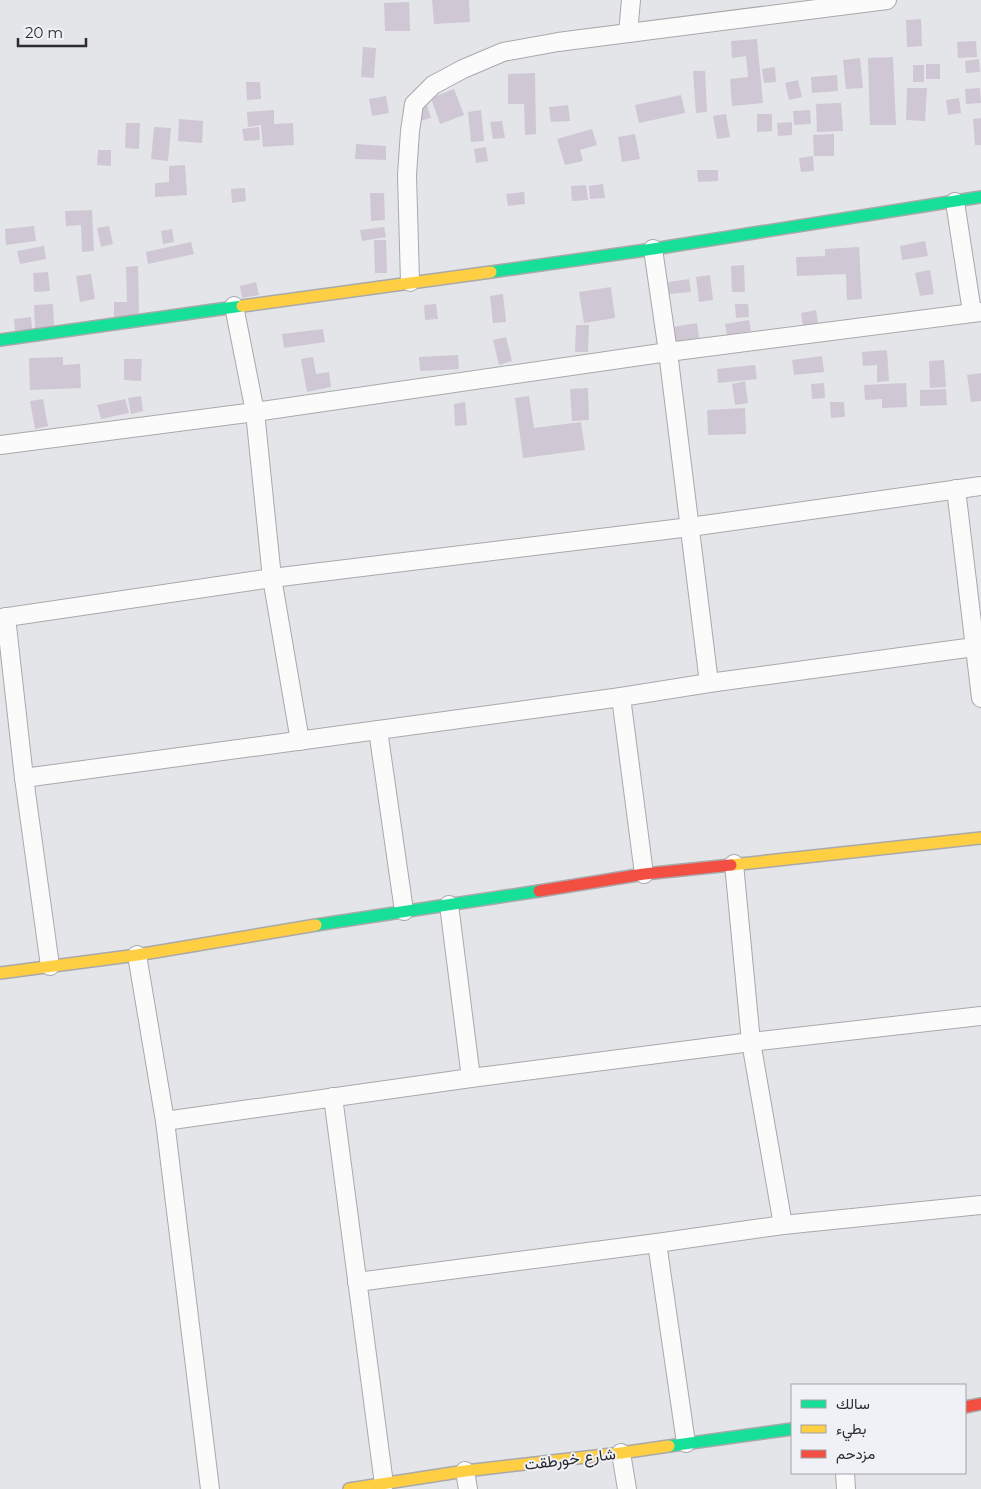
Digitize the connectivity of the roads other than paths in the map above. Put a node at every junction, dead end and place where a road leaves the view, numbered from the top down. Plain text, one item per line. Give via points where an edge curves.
1 (630, 0) edge
2 (887, 0) edge
3 (628, 32) junction
4 (981, 197) edge
5 (956, 202) junction
6 (653, 248) junction
7 (410, 282) junction
8 (234, 306) junction
9 (977, 312) edge
10 (0, 340) edge
11 (668, 352) junction
12 (255, 412) junction
13 (0, 445) edge
14 (981, 486) edge
15 (956, 489) junction
16 (690, 527) junction
17 (272, 578) junction
18 (3, 618) edge
19 (974, 647) junction
20 (709, 683) junction
21 (620, 697) junction
22 (981, 698) edge
23 (378, 730) junction
24 (300, 740) junction
25 (24, 778) junction
26 (981, 838) edge
27 (734, 864) junction
28 (644, 874) junction
29 (449, 905) junction
30 (404, 910) junction
31 (137, 956) junction
32 (50, 966) junction
33 (0, 973) edge
34 (981, 1016) edge
35 (751, 1042) junction
36 (470, 1078) junction
37 (333, 1097) junction
38 (165, 1121) junction
39 (981, 1204) edge
40 (783, 1225) junction
41 (657, 1243) junction
42 (357, 1282) junction
43 (981, 1404) edge
44 (966, 1407) edge
45 (791, 1429) edge
46 (686, 1443) junction
47 (621, 1453) junction
48 (465, 1471) junction
49 (845, 1474) edge
50 (384, 1484) junction
51 (210, 1489) edge
52 (348, 1489) edge
53 (468, 1489) edge
54 (626, 1489) edge
55 (846, 1489) edge

1 - 3 street
2 - 3 street
3 - 7 street via 503,52 433,85 414,104 407,175
4 - 5 street
5 - 6 street
5 - 9 street
6 - 7 street
6 - 11 street
7 - 8 street
8 - 10 street
8 - 12 street
9 - 11 street
11 - 12 street
11 - 16 street
12 - 13 street
12 - 17 street
14 - 15 street
15 - 16 street
15 - 19 street
16 - 17 street
16 - 20 street
17 - 18 street
17 - 24 street
18 - 25 street
19 - 20 street
19 - 22 street
20 - 21 street
21 - 23 street
21 - 28 street
23 - 24 street
23 - 30 street
24 - 25 street
25 - 32 street
26 - 27 street
27 - 28 street
27 - 35 street
28 - 29 street
29 - 30 street
29 - 36 street
30 - 31 street
31 - 32 street
31 - 38 street
32 - 33 street
34 - 35 street
35 - 36 street
35 - 40 street
36 - 37 street
37 - 38 street
37 - 42 street
38 - 51 street
39 - 40 street
40 - 41 street
41 - 42 street
41 - 46 street
42 - 50 street
43 - 44 street
45 - 46 street, شارع خورطقت
46 - 47 street, شارع خورطقت
47 - 48 street, شارع خورطقت
47 - 54 street
48 - 50 street, شارع خورطقت
48 - 53 street
49 - 55 street
50 - 52 street, شارع خورطقت

